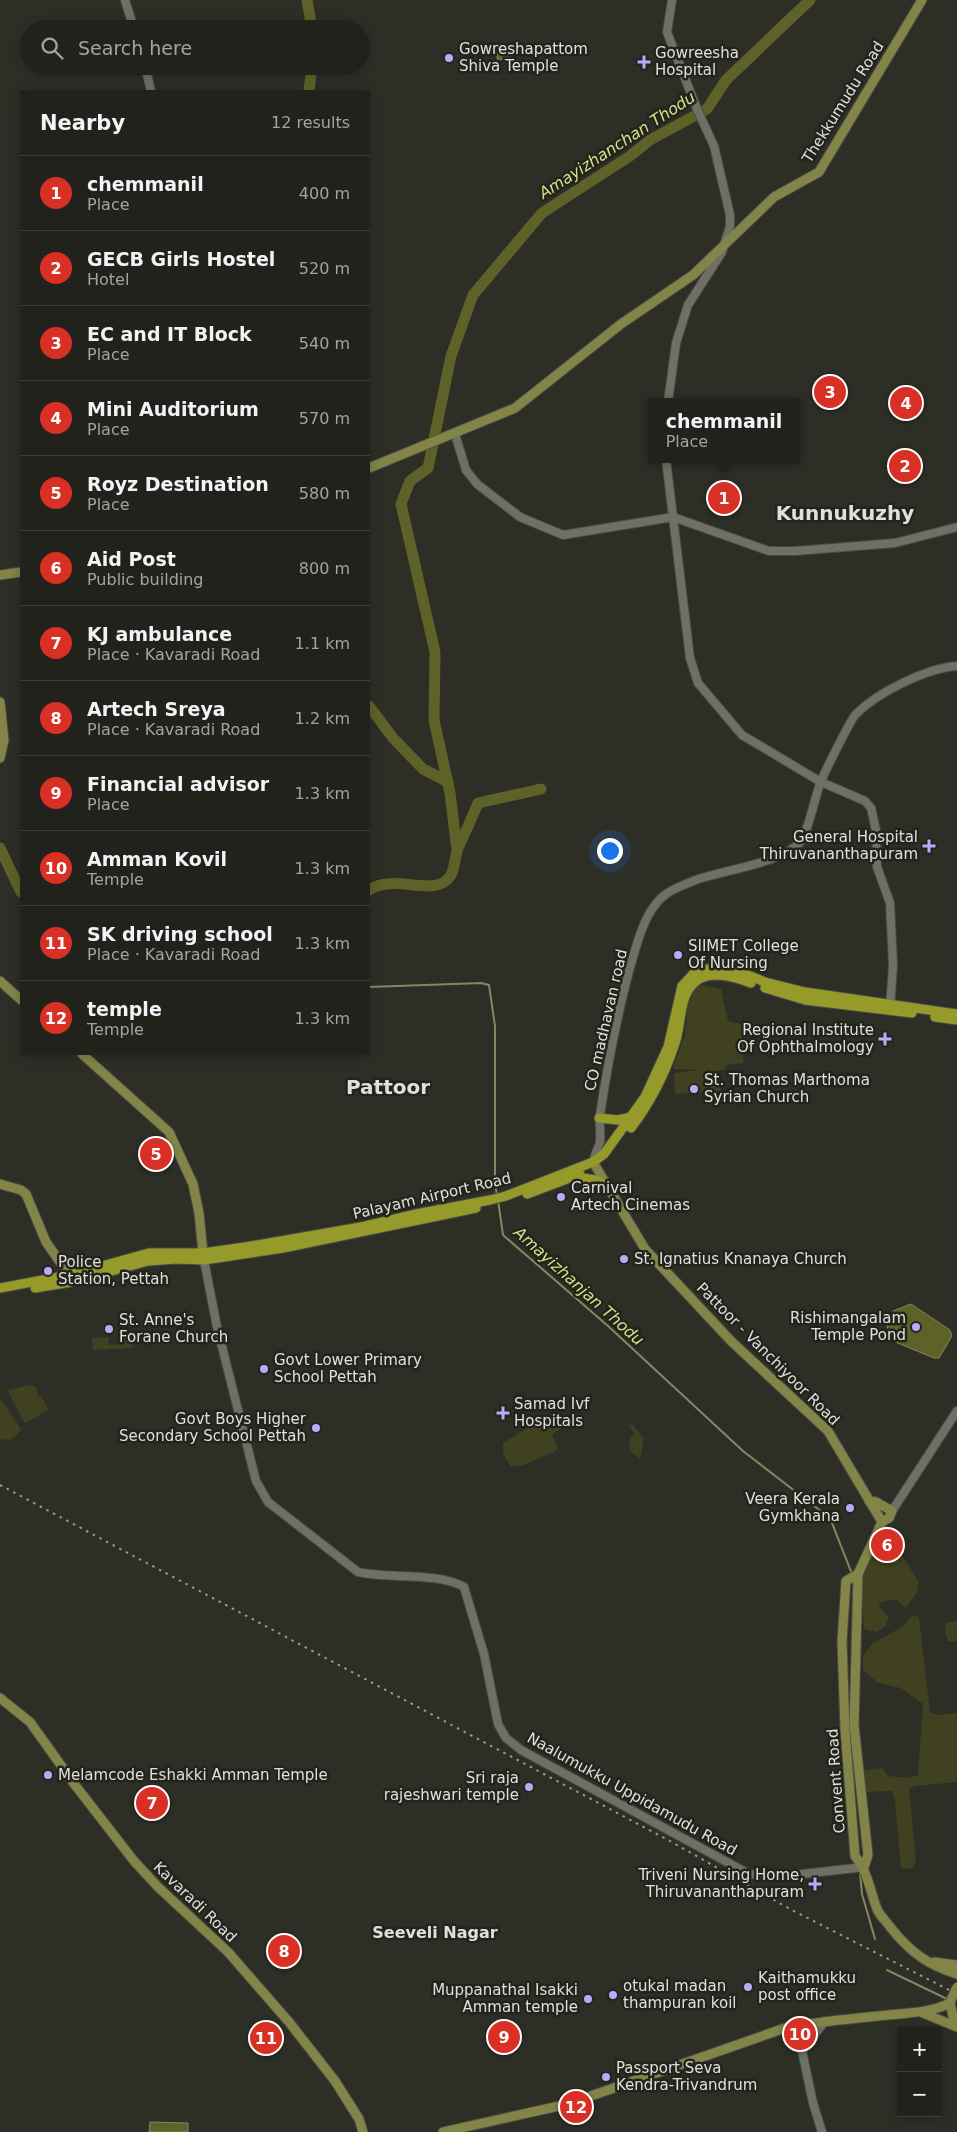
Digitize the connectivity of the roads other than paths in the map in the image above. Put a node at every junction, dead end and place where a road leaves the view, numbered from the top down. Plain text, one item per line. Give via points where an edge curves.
1 (125, 0) edge
2 (672, 0) edge
3 (922, 0) edge
4 (131, 20) edge
5 (147, 75) edge
6 (151, 90) edge
7 (726, 243) junction
8 (669, 398) edge
9 (455, 434) junction
10 (666, 463) edge
11 (370, 468) edge
12 (673, 517) junction
13 (957, 527) edge
14 (20, 572) edge
15 (0, 575) edge
16 (957, 666) edge
17 (0, 702) edge
18 (0, 758) edge
19 (821, 782) junction
20 (0, 981) edge
21 (20, 999) edge
22 (891, 1007) junction
23 (957, 1014) edge
24 (957, 1020) edge
25 (83, 1055) edge
26 (632, 1117) junction
27 (599, 1118) junction
28 (594, 1165) junction
29 (574, 1177) junction
30 (0, 1184) edge
31 (607, 1186) junction
32 (508, 1198) junction
33 (203, 1257) junction
34 (70, 1278) junction
35 (0, 1288) edge
36 (0, 1295) edge
37 (957, 1411) edge
38 (869, 1501) junction
39 (892, 1512) junction
40 (882, 1522) junction
41 (858, 1574) junction
42 (0, 1698) edge
43 (861, 1867) junction
44 (919, 1958) junction
45 (957, 1965) edge
46 (957, 1974) edge
47 (957, 1987) edge
48 (954, 2006) edge
49 (920, 2012) junction
50 (936, 2017) junction
51 (825, 2021) junction
52 (956, 2025) edge
53 (788, 2027) junction
54 (802, 2051) junction
55 (363, 2132) edge
56 (443, 2132) edge
57 (822, 2132) edge

1 - 4 street
2 - 7 street via 666,32 714,146 730,215
3 - 7 main road, Thekkumudu Road via 819,172 774,197
5 - 6 street
7 - 8 street via 688,305 676,343
7 - 9 main road, Thekkumudu Road via 693,275 621,324 515,408
9 - 11 main road, Thekkumudu Road
9 - 12 street via 466,470 477,484 520,517 546,529 563,535
10 - 12 street
12 - 13 street via 769,551 895,544
12 - 19 street via 690,658 698,682 742,735
14 - 15 main road
16 - 19 street, CO madhavan road via 911,679 855,715
17 - 18 main road via 4,740
19 - 22 street via 865,801 870,808 876,830 877,868 890,903
19 - 27 street, CO madhavan road via 802,840 790,852 688,883 664,894 655,905 648,916 628,974
20 - 21 main road
22 - 23 main road, Palayam Airport Road
22 - 24 main road, Palayam Airport Road
22 - 26 main road, Palayam Airport Road via 805,992 722,967 694,974 682,986 668,1047
22 - 28 main road, Palayam Airport Road via 805,1000 728,976 711,976 696,981 687,991 679,1034 651,1100 607,1159
25 - 33 main road via 169,1132 193,1184
26 - 27 main road via 618,1120
26 - 28 main road, Palayam Airport Road
27 - 28 street, CO madhavan road via 600,1142
28 - 29 main road, Palayam Airport Road
28 - 31 main road, Pattoor - Vanchiyoor Road
28 - 32 main road, Palayam Airport Road
29 - 31 main road via 596,1180
29 - 32 main road, Palayam Airport Road
30 - 34 main road via 26,1194 46,1242
31 - 38 main road, Pattoor - Vanchiyoor Road via 645,1249 732,1342 828,1431
32 - 33 main road, Palayam Airport Road via 322,1242
33 - 34 main road, Palayam Airport Road via 148,1261
33 - 43 street, Naalumukku Uppidamudu Road via 217,1328 260,1490 275,1507 358,1572 448,1581 464,1587 484,1654 498,1724 506,1738 521,1750 749,1874 785,1876
34 - 35 main road, Palayam Airport Road
34 - 36 main road, Palayam Airport Road
37 - 39 street
38 - 39 main road
38 - 40 main road, Pattoor - Vanchiyoor Road
39 - 40 main road
40 - 41 main road
41 - 43 main road via 854,1725 868,1856
41 - 43 main road, Convent Road via 846,1581 842,1641 855,1856
42 - 55 main road, Kavaradi Road via 30,1722 134,1861 228,1952 289,2022 335,2081 359,2119
43 - 44 main road, Convent Road via 878,1911 902,1943
44 - 45 main road
44 - 46 main road, Convent Road
47 - 48 main road, bridge
48 - 49 main road
48 - 50 main road
48 - 52 main road
49 - 50 main road
49 - 51 main road
50 - 52 main road
51 - 53 main road
51 - 54 street
53 - 54 street
53 - 56 main road via 568,2104
54 - 57 street

